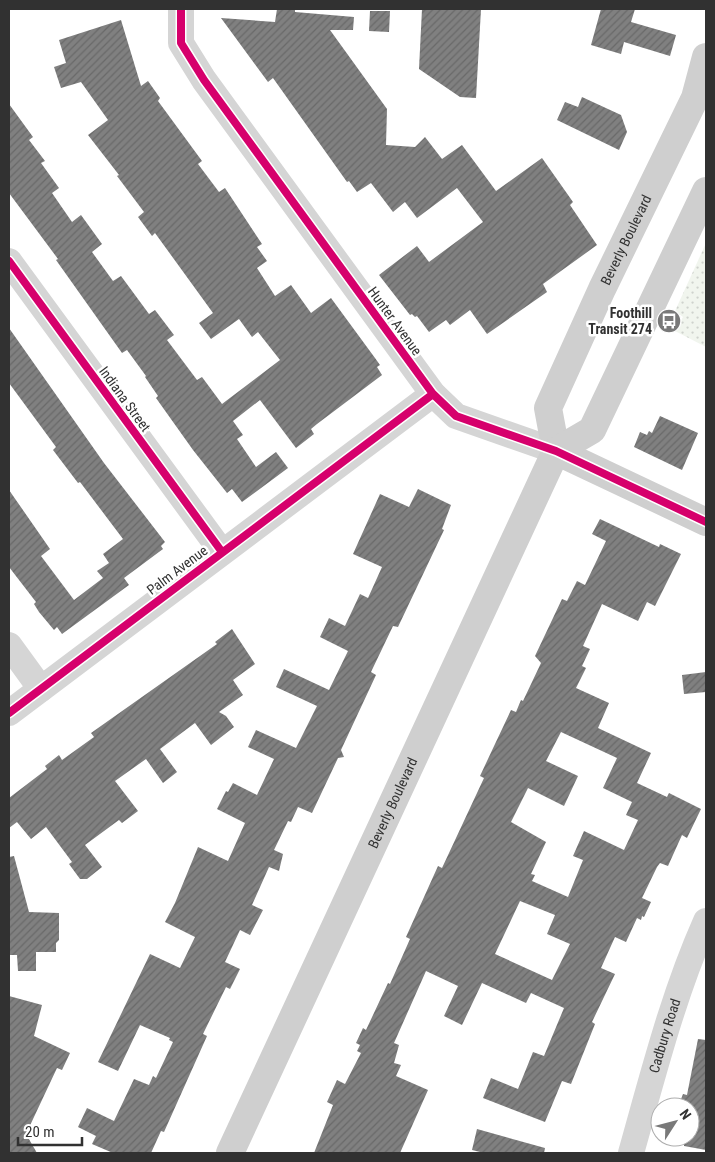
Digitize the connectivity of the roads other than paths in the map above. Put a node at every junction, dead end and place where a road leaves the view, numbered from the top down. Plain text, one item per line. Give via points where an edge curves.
1 (181, 9) edge
2 (706, 57) edge
3 (706, 191) edge
4 (9, 262) edge
5 (433, 394) junction
6 (556, 452) junction
7 (706, 522) edge
8 (222, 552) junction
9 (9, 645) edge
10 (41, 689) junction
11 (9, 713) edge
12 (706, 921) edge
13 (230, 1153) edge
14 (631, 1153) edge

1 - 5 street, Hunter Avenue via 181,43 204,80
2 - 6 main road, Beverly Boulevard via 695,98 548,408
3 - 6 main road via 592,430
4 - 8 street, Indiana Street
5 - 6 street, Hunter Avenue via 456,416
5 - 8 street, Palm Avenue
6 - 7 main road, Hunter Avenue
6 - 13 main road, Beverly Boulevard
8 - 10 street, Palm Avenue
9 - 10 street
10 - 11 street, Palm Avenue
12 - 14 street, Cadbury Road via 669,1020

